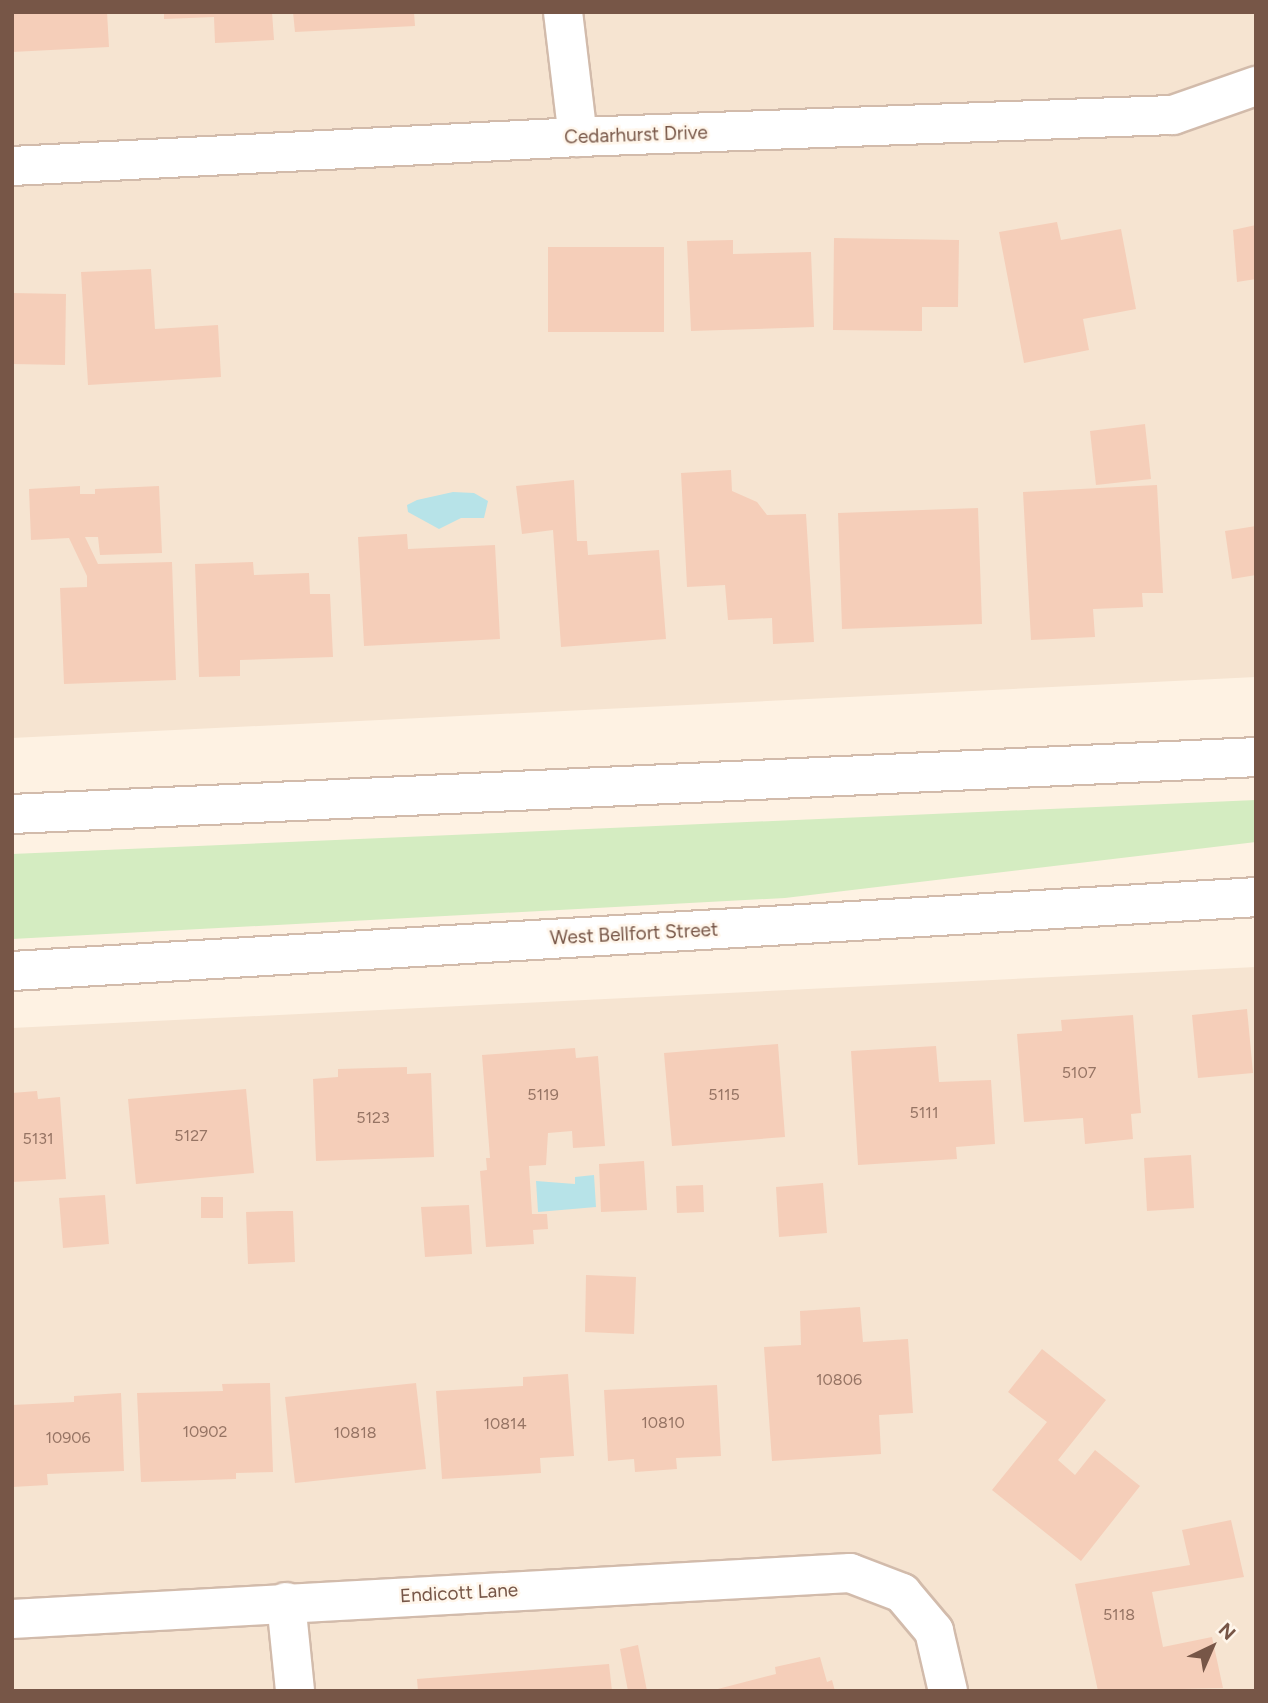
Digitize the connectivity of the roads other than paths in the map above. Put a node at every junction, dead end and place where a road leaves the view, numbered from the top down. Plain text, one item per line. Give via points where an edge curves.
1 (563, 12) edge
2 (1256, 86) edge
3 (578, 137) junction
4 (12, 166) edge
5 (1256, 757) edge
6 (12, 814) edge
7 (1256, 897) edge
8 (12, 971) edge
9 (286, 1602) junction
10 (12, 1619) edge
11 (295, 1691) edge
12 (948, 1691) edge

1 - 3 street
2 - 3 street, Cedarhurst Drive via 1173,115
3 - 4 street, Cedarhurst Drive
5 - 6 street
7 - 8 street, West Bellfort Street
9 - 10 street, Endicott Lane
9 - 11 street
9 - 12 street, Endicott Lane via 850,1573 902,1593 934,1631

